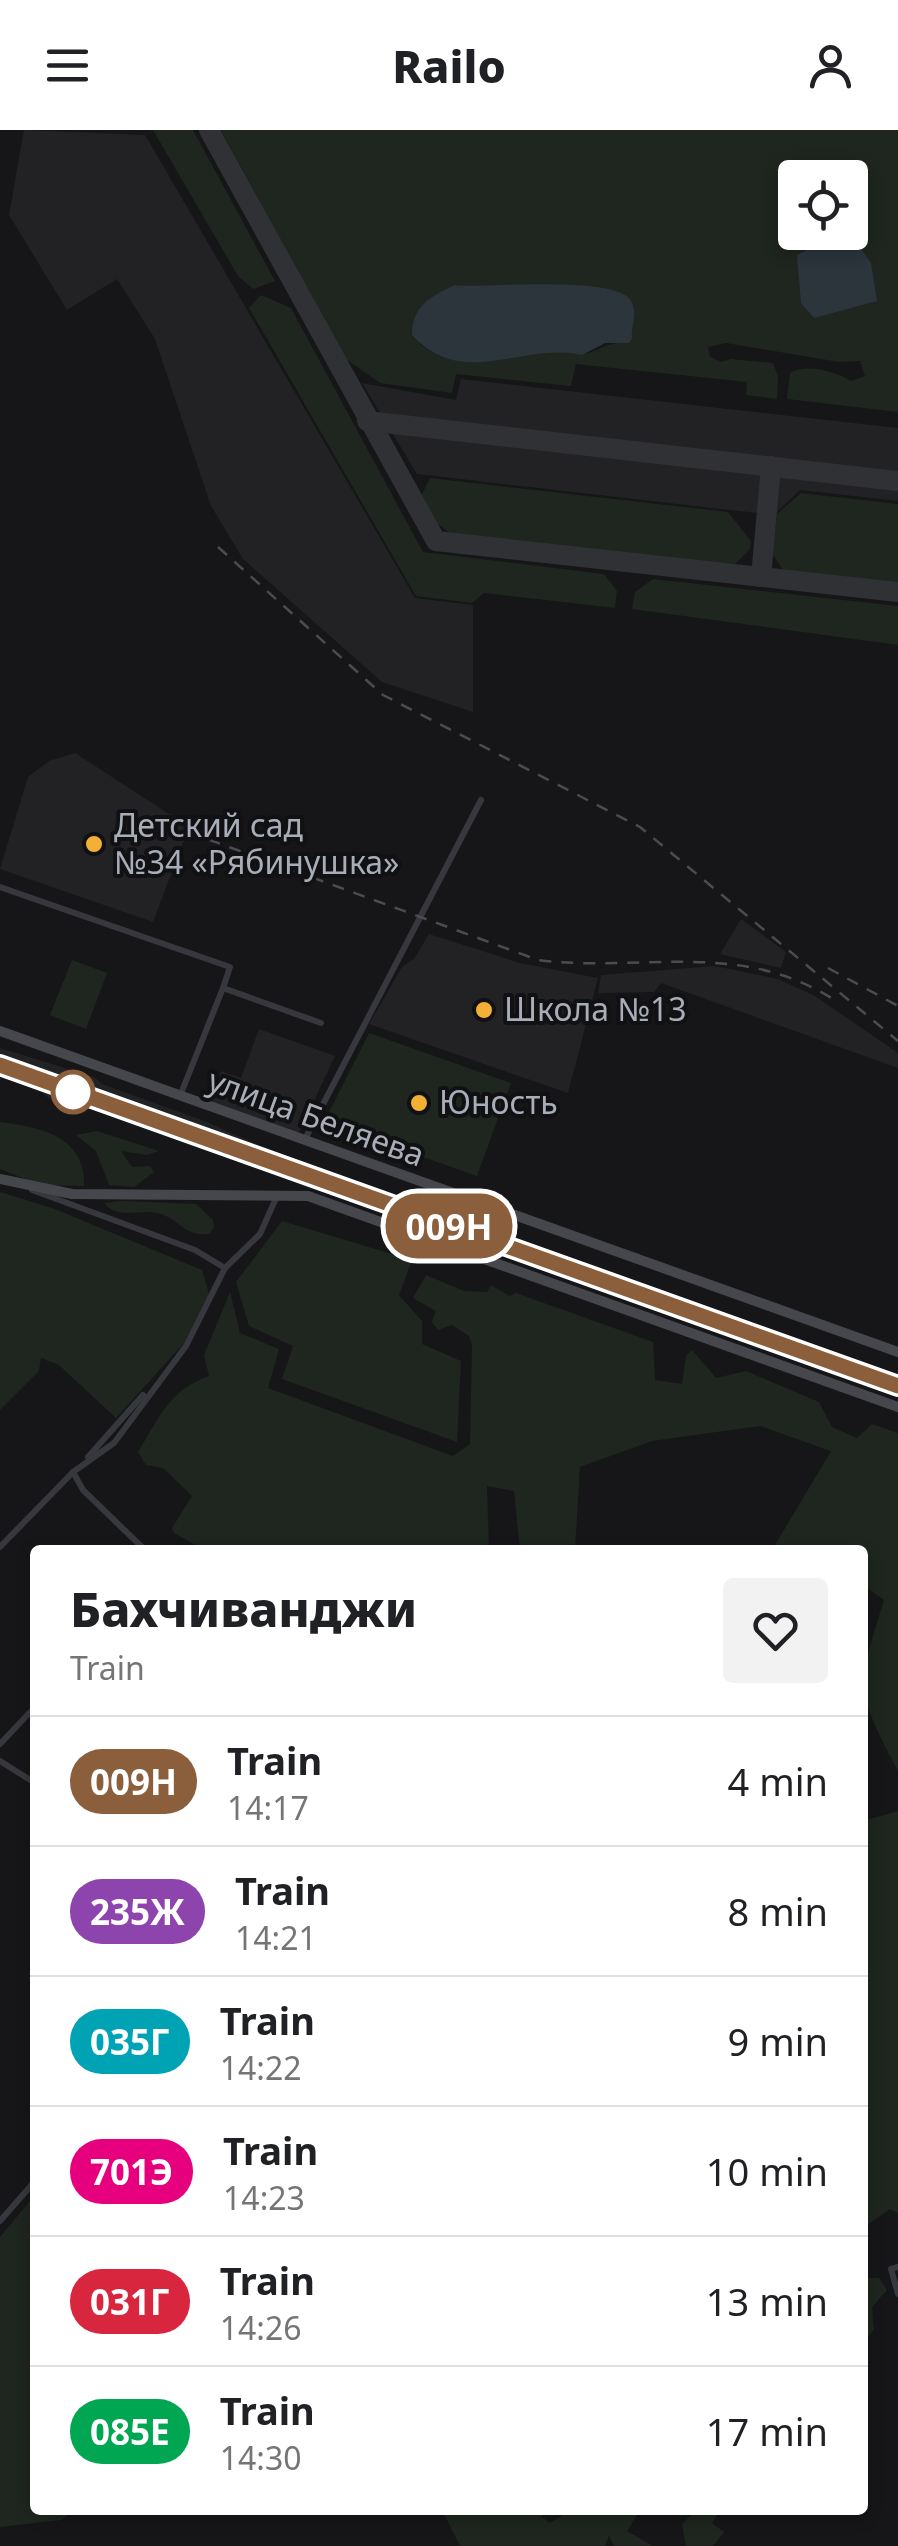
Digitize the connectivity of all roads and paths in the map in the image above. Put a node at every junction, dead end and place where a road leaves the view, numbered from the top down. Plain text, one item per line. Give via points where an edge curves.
1 (481, 800) dead end
2 (0, 887) edge
3 (223, 988) junction
4 (321, 1023) dead end
5 (0, 1031) edge
6 (180, 1096) junction
7 (304, 1140) junction
8 (0, 1180) edge
9 (27, 1188) junction
10 (278, 1193) junction
11 (95, 1195) junction
12 (92, 1213) junction
13 (225, 1268) junction
14 (898, 1352) edge
15 (898, 1407) edge
16 (73, 1472) junction
17 (140, 1545) edge
18 (0, 1547) edge
19 (30, 1712) edge
20 (0, 1744) edge
21 (0, 1761) edge
22 (30, 1780) edge
23 (30, 2187) edge
24 (0, 2220) edge
25 (898, 2267) edge
26 (898, 2294) edge

1 - 7 street
2 - 3 street via 230,967
3 - 4 street
3 - 6 street
5 - 6 street, улица Беляева
6 - 7 street, улица Беляева
7 - 14 street, улица Беляева
8 - 9 street
9 - 11 street
9 - 12 street
10 - 11 street
10 - 13 street via 251,1246
10 - 15 street via 308,1196
11 - 12 street
12 - 13 street via 195,1250
13 - 16 street via 186,1346 114,1443
16 - 17 street
16 - 18 street
19 - 20 street
21 - 22 street
23 - 24 street
25 - 26 street via 891,2270

